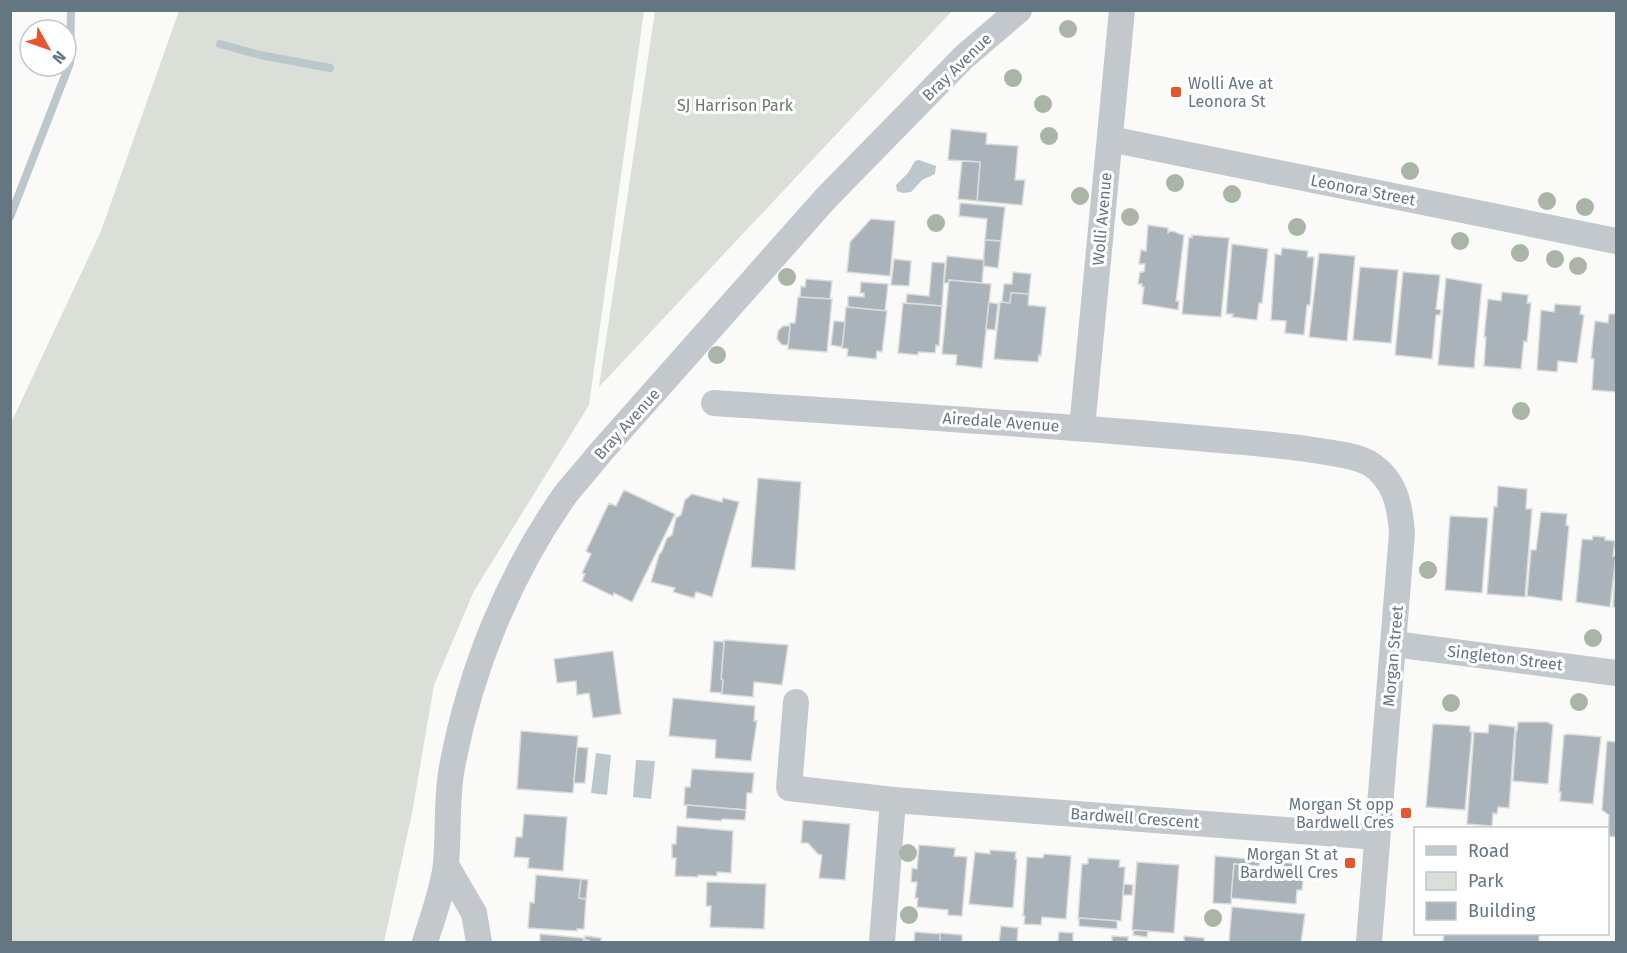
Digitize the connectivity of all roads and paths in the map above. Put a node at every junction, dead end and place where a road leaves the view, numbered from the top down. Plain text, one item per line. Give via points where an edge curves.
1 (1019, 10) edge
2 (1122, 10) edge
3 (1110, 139) junction
4 (1617, 241) edge
5 (714, 403) dead end
6 (1082, 428) junction
7 (1288, 446) joint
8 (1394, 644) junction
9 (1617, 673) edge
10 (796, 702) dead end
11 (893, 800) junction
12 (1377, 837) junction
13 (446, 865) junction
14 (426, 942) edge
15 (479, 942) edge
16 (882, 942) edge
17 (1369, 942) edge

1 - 13 street, Bray Avenue via 964,57 826,198 566,494 537,538 481,657 452,768
2 - 3 street, Wolli Avenue
3 - 4 street, Leonora Street
3 - 6 street, Wolli Avenue
5 - 6 street, Airedale Avenue
6 - 7 street, Airedale Avenue
7 - 8 street, Morgan Street via 1349,455 1368,463 1395,491 1401,508 1402,533
8 - 9 street, Singleton Street
8 - 12 street, Morgan Street
10 - 11 street, Bardwell Crescent via 789,788
11 - 12 street, Bardwell Crescent
11 - 16 street
12 - 17 street, Morgan Street
13 - 14 street, Bray Avenue
13 - 15 street via 474,913

